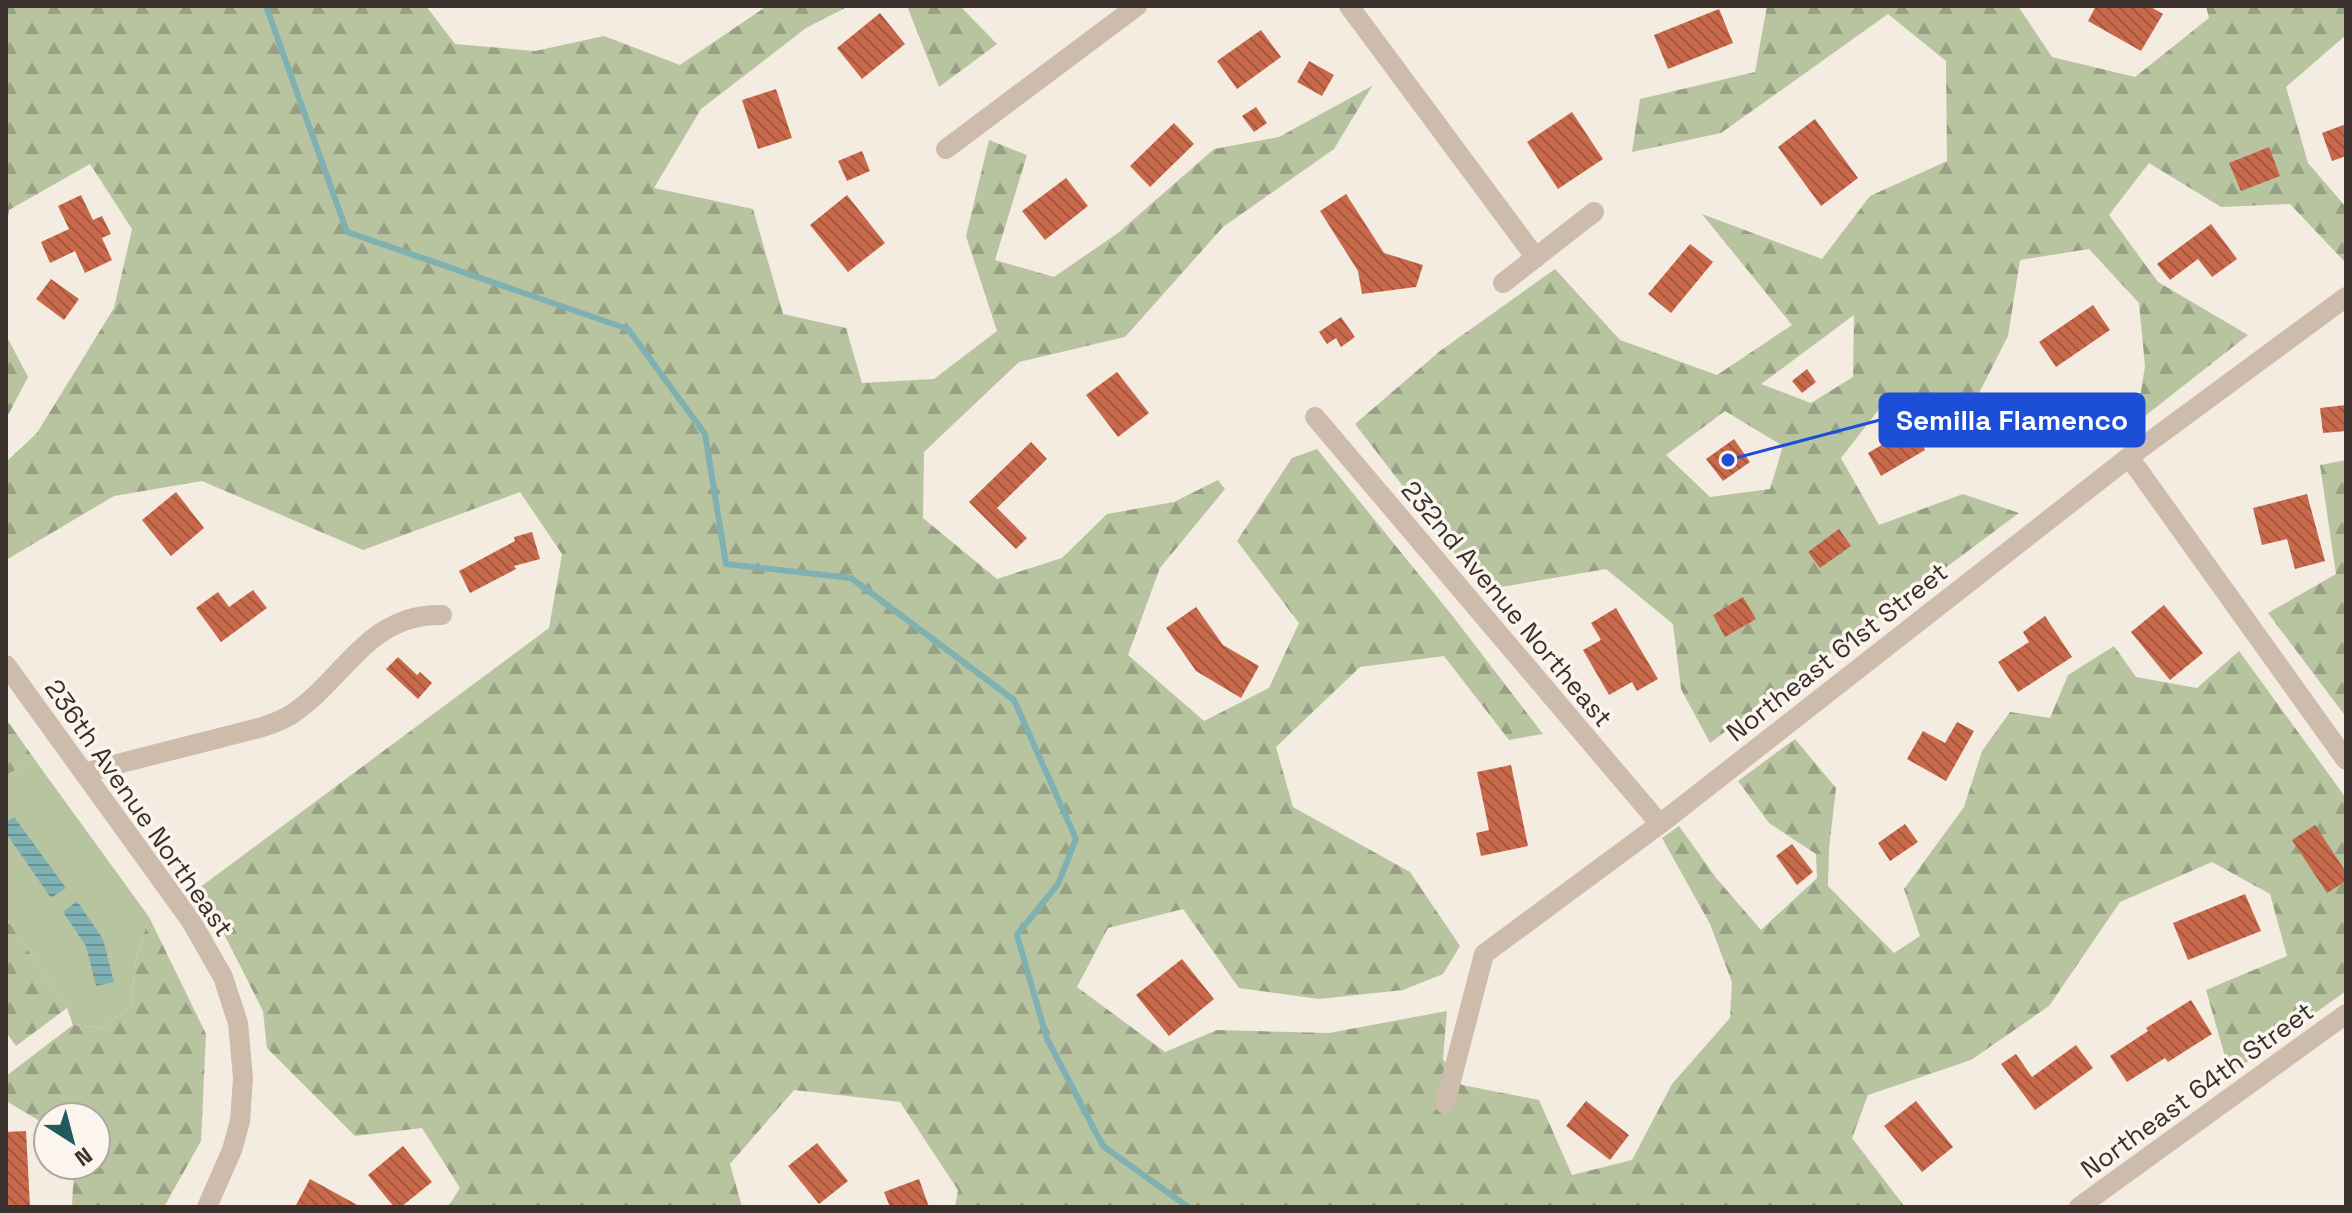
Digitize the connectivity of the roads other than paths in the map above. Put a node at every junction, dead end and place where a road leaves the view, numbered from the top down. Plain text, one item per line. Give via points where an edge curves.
1 (1137, 6) edge
2 (1349, 6) edge
3 (946, 149) dead end
4 (1594, 212) dead end
5 (1536, 258) junction
6 (1503, 283) dead end
7 (2346, 297) edge
8 (1315, 417) dead end
9 (2129, 457) junction
10 (442, 615) dead end
11 (6, 665) edge
12 (2346, 760) edge
13 (84, 773) junction
14 (1660, 824) junction
15 (2346, 1014) edge
16 (1445, 1104) dead end
17 (207, 1207) edge
18 (2079, 1207) edge

1 - 3 street
2 - 5 street
4 - 5 street
5 - 6 street
7 - 9 street, Northeast 61st Street
8 - 14 street, 232nd Avenue Northeast
9 - 12 street
9 - 14 street, Northeast 61st Street
10 - 13 street via 420,615 395,624 352,655 292,714 262,727
11 - 13 street, 236th Avenue Northeast
13 - 17 street, 236th Avenue Northeast via 210,951 238,1023 240,1121
14 - 16 street, Northeast 61st Street via 1484,954
15 - 18 street, Northeast 64th Street

